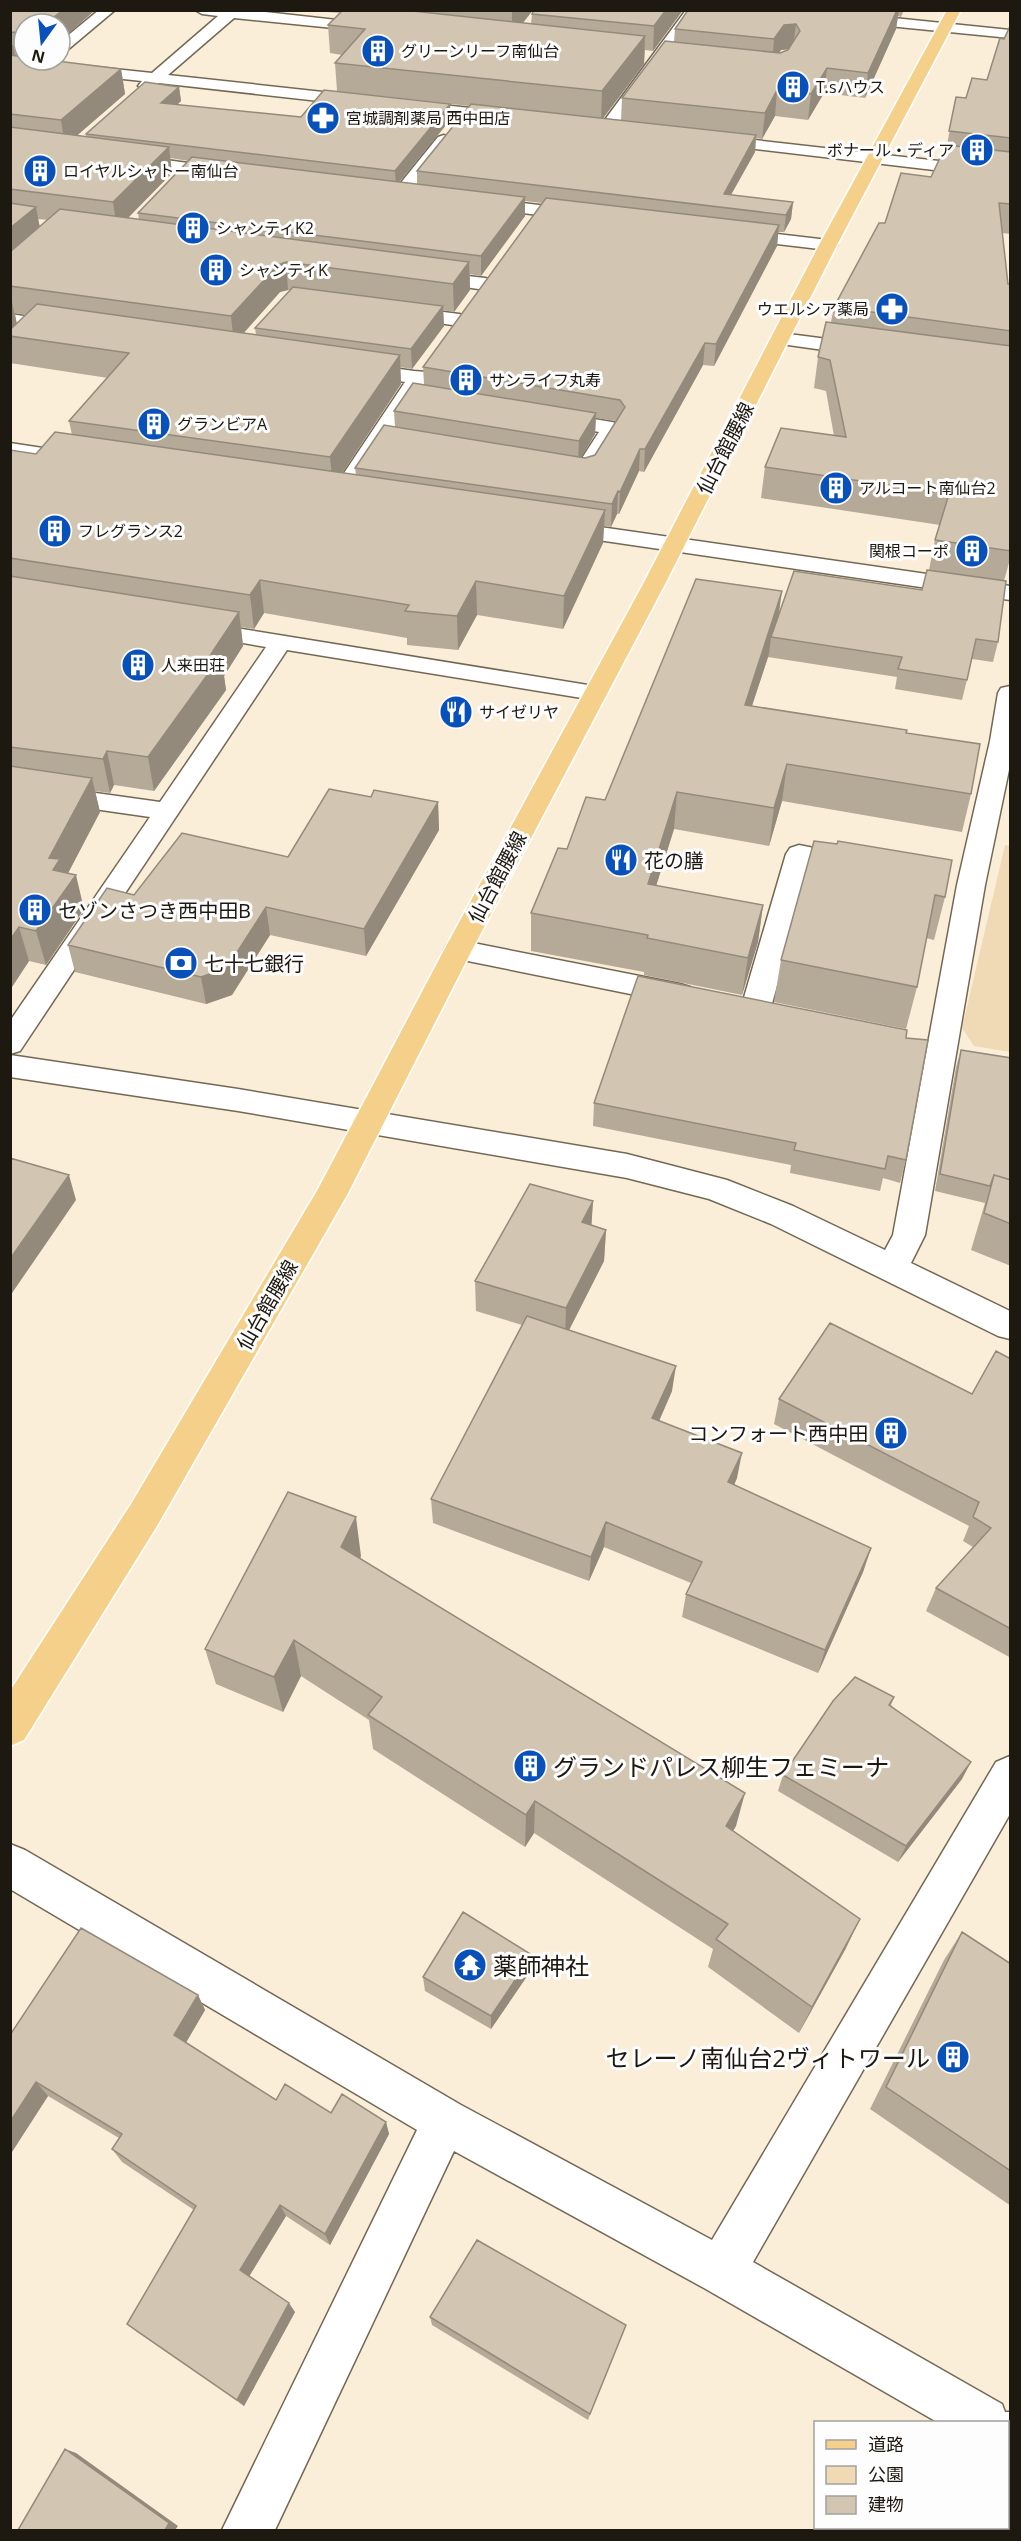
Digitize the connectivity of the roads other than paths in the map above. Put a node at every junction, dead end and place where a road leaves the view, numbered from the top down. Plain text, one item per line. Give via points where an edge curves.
1 (108, 10) edge
2 (202, 10) edge
3 (694, 10) edge
4 (767, 10) edge
5 (232, 12) edge
6 (949, 19) edge
7 (391, 30) edge
8 (1011, 34) edge
9 (72, 39) edge
10 (652, 58) junction
11 (680, 61) edge
12 (72, 66) edge
13 (155, 78) junction
14 (138, 93) edge
15 (466, 113) junction
16 (525, 119) edge
17 (631, 131) edge
18 (689, 138) edge
19 (113, 158) edge
20 (875, 158) junction
21 (190, 168) junction
22 (1011, 174) edge
23 (249, 175) edge
24 (173, 185) edge
25 (424, 196) edge
26 (459, 201) edge
27 (540, 211) junction
28 (598, 218) edge
29 (526, 229) edge
30 (714, 231) edge
31 (828, 245) junction
32 (499, 266) edge
33 (403, 273) edge
34 (485, 284) junction
35 (380, 310) edge
36 (10, 320) edge
37 (459, 320) junction
38 (85, 331) edge
39 (781, 339) junction
40 (445, 340) edge
41 (887, 353) edge
42 (432, 359) edge
43 (340, 367) edge
44 (412, 386) junction
45 (430, 398) edge
46 (532, 415) edge
47 (378, 438) junction
48 (401, 442) edge
49 (10, 449) edge
50 (104, 463) edge
51 (561, 468) edge
52 (316, 494) edge
53 (339, 497) junction
54 (362, 500) edge
55 (533, 525) edge
56 (673, 546) junction
57 (1011, 593) edge
58 (175, 625) edge
59 (281, 642) junction
60 (594, 693) junction
61 (1011, 693) edge
62 (1007, 741) edge
63 (10, 789) edge
64 (167, 811) junction
65 (879, 868) edge
66 (458, 950) junction
67 (10, 1044) edge
68 (10, 1066) edge
69 (369, 1122) junction
70 (892, 1267) junction
71 (1011, 1326) edge
72 (10, 1727) edge
73 (1011, 1776) edge
74 (10, 1864) edge
75 (445, 2121) junction
76 (721, 2271) junction
77 (982, 2421) edge
78 (248, 2530) edge

1 - 9 street
2 - 5 street
3 - 10 street
4 - 6 street
5 - 7 street
5 - 13 street
6 - 8 street
6 - 20 main road, 仙台館腰線
10 - 11 street
10 - 17 street via 602,128
12 - 13 street
13 - 14 street
13 - 15 street
15 - 16 street
15 - 25 street via 395,193
18 - 20 street
19 - 21 street
20 - 22 street
20 - 31 main road, 仙台館腰線
21 - 23 street
21 - 24 street
26 - 27 street
27 - 28 street
27 - 29 street
30 - 31 street
31 - 39 main road, 仙台館腰線
32 - 34 street
33 - 34 street
34 - 37 street
35 - 37 street
36 - 38 street via 31,331
37 - 40 street
39 - 41 street
39 - 56 main road, 仙台館腰線
42 - 44 street
43 - 44 street
44 - 45 street
44 - 47 street
46 - 51 street via 612,428 585,472
47 - 48 street
47 - 53 street
49 - 50 street
52 - 53 street
53 - 54 street
55 - 56 street
56 - 57 street
56 - 60 main road, 仙台館腰線
58 - 59 street
59 - 60 street
59 - 64 street
60 - 66 main road, 仙台館腰線
61 - 62 street
62 - 70 street via 959,883 943,1049 909,1235
63 - 64 street
64 - 67 street
65 - 66 street via 799,854 745,1009
66 - 69 main road, 仙台館腰線
68 - 69 street
69 - 70 street via 627,1166 716,1189
69 - 72 main road, 仙台館腰線 via 331,1195 144,1515
70 - 71 street
73 - 76 street
74 - 75 street
75 - 76 street
75 - 78 street
76 - 77 street

